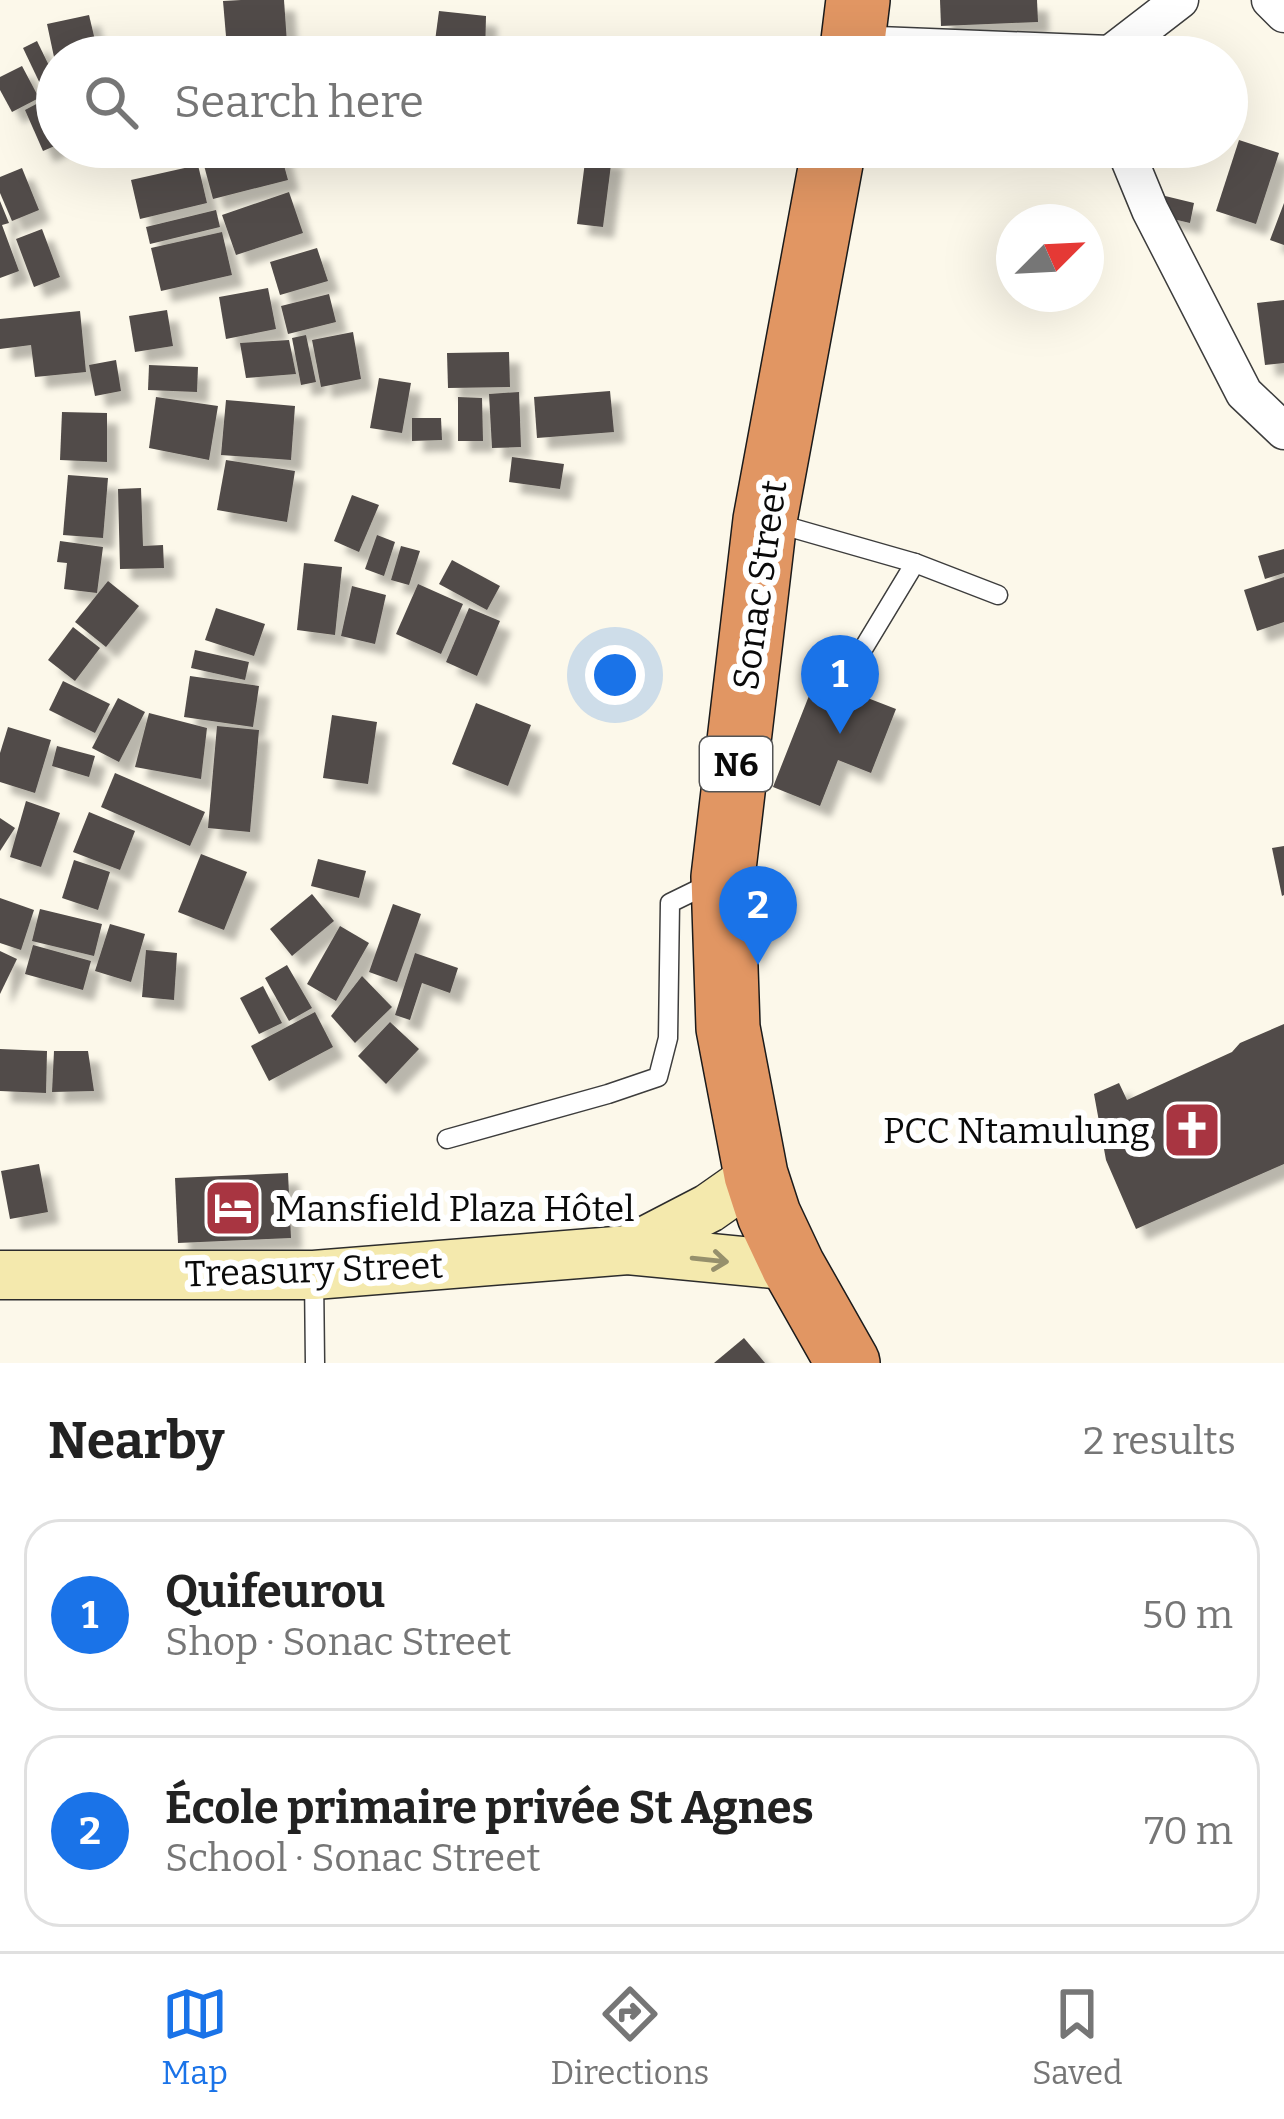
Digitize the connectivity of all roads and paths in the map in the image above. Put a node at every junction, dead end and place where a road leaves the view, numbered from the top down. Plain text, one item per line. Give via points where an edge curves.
1 (1180, 0) edge
2 (1270, 0) edge
3 (1284, 14) edge
4 (1135, 36) edge
5 (830, 168) edge
6 (1133, 168) edge
7 (1284, 430) edge
8 (765, 520) junction
9 (915, 562) junction
10 (998, 595) dead end
11 (860, 654) dead end
12 (723, 877) junction
13 (447, 1139) dead end
14 (756, 1175) junction
15 (628, 1250) junction
16 (793, 1266) junction
17 (0, 1275) edge
18 (314, 1276) junction
19 (315, 1363) edge
20 (848, 1363) edge

1 - 4 street
2 - 3 street
5 - 8 highway, Sonac Street / N6
6 - 7 street via 1244,393
8 - 9 lane
8 - 12 highway, Sonac Street / N6
9 - 10 lane
9 - 11 lane
12 - 13 lane via 670,903 668,1038 658,1076
12 - 14 highway, Sonac Street / N6 via 728,1028
14 - 15 main road, Treasury Street
14 - 16 highway, Sonac Street / N6
15 -> 16 main road, Treasury Street
15 - 18 main road, Treasury Street
16 - 20 highway, Sonac Street / N6
17 - 18 main road, Treasury Street
18 - 19 lane

